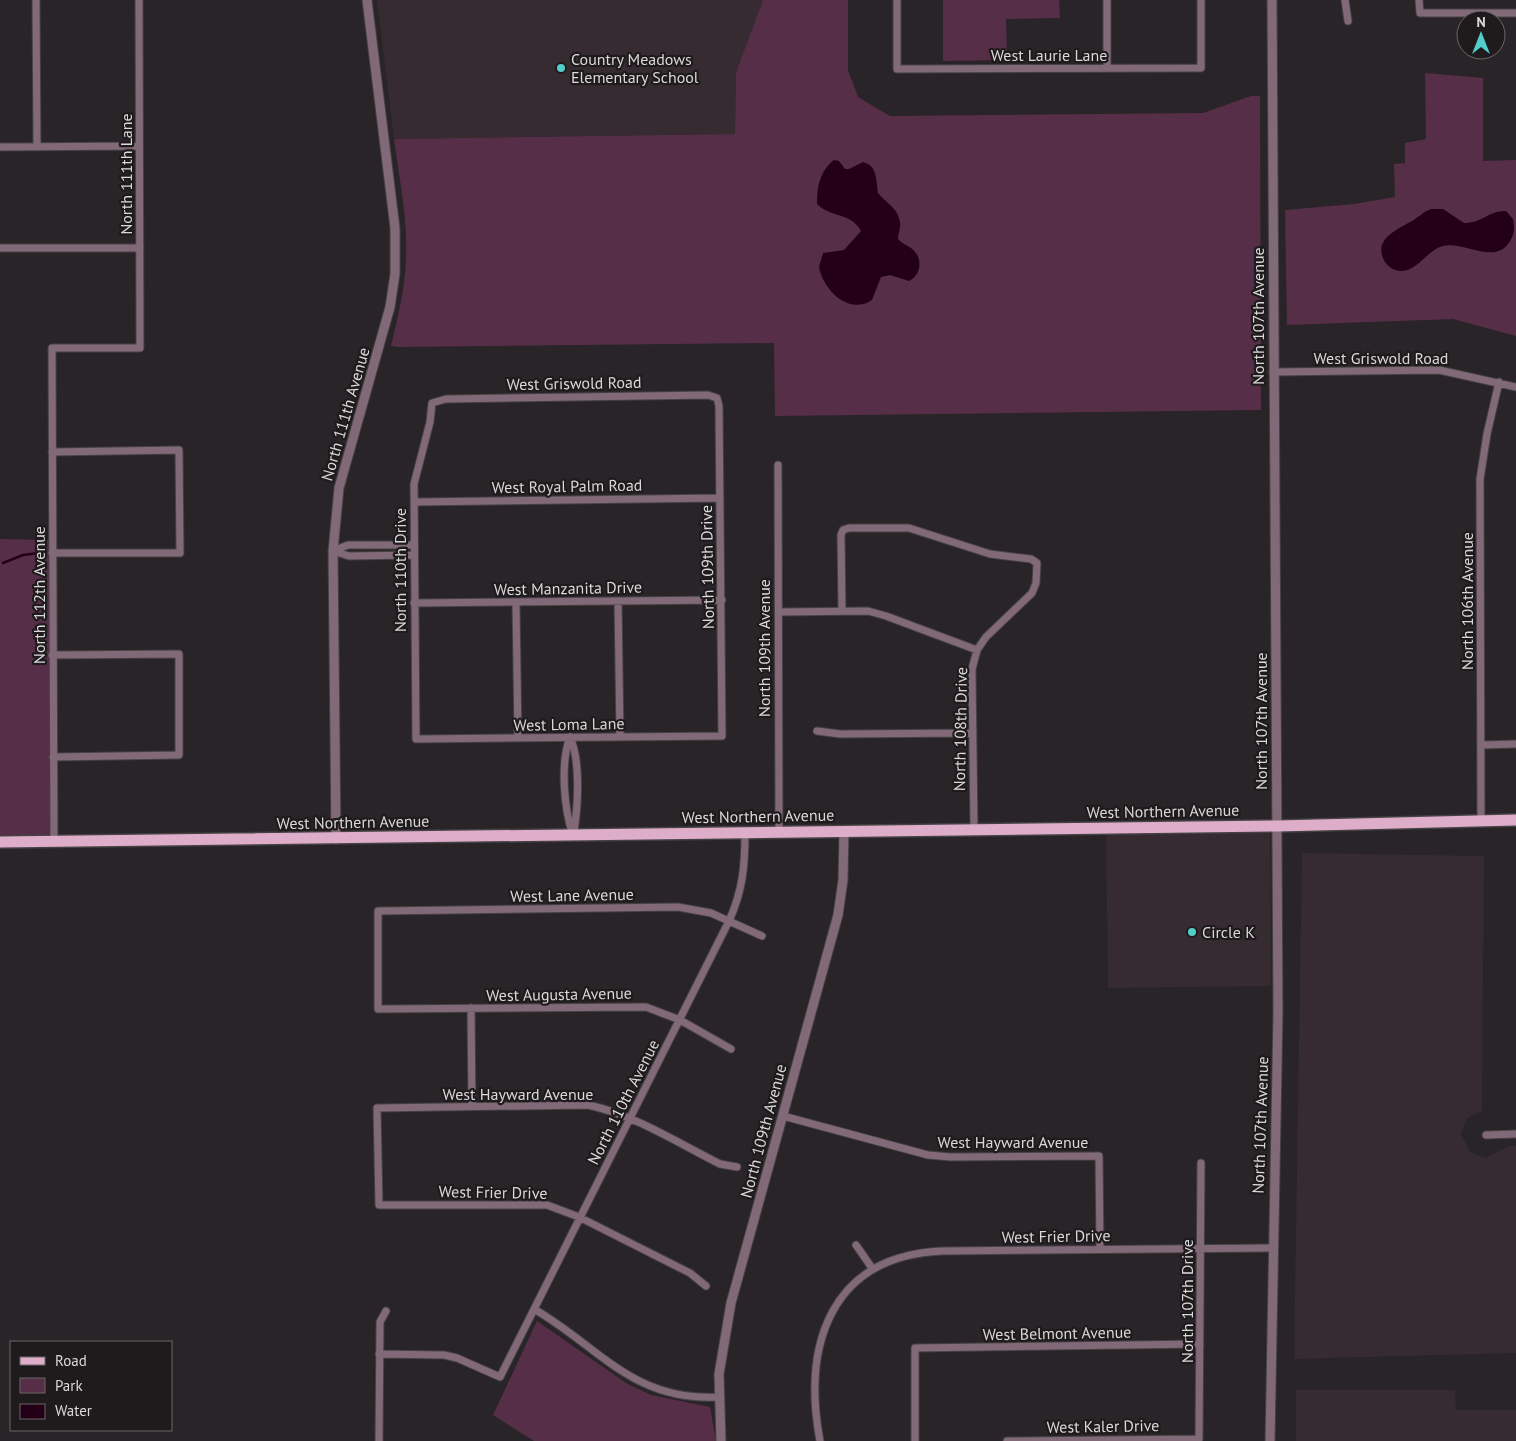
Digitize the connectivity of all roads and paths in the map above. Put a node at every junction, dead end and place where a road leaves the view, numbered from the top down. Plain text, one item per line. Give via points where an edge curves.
1 (36, 0) edge
2 (139, 0) edge
3 (367, 0) edge
4 (897, 0) edge
5 (1107, 0) edge
6 (1200, 0) edge
7 (1272, 0) edge
8 (1345, 0) edge
9 (1419, 0) edge
10 (1516, 13) edge
11 (1348, 21) dead end
12 (1107, 68) junction
13 (139, 146) junction
14 (0, 147) edge
15 (37, 147) junction
16 (0, 248) edge
17 (140, 248) junction
18 (52, 348) joint
19 (1273, 372) junction
20 (1499, 382) junction
21 (1516, 387) edge
22 (717, 398) joint
23 (432, 403) joint
24 (52, 452) junction
25 (778, 465) dead end
26 (720, 498) junction
27 (414, 502) junction
28 (414, 545) junction
29 (333, 551) junction
30 (52, 553) junction
31 (414, 555) junction
32 (722, 600) junction
33 (618, 601) junction
34 (516, 602) junction
35 (414, 603) junction
36 (842, 611) junction
37 (779, 612) junction
38 (977, 650) junction
39 (52, 655) junction
40 (817, 731) dead end
41 (973, 733) junction
42 (722, 736) joint
43 (570, 737) junction
44 (620, 737) junction
45 (518, 738) junction
46 (416, 739) joint
47 (1516, 744) edge
48 (1481, 745) junction
49 (53, 757) junction
50 (1516, 820) edge
51 (1481, 821) junction
52 (1277, 826) junction
53 (974, 829) junction
54 (844, 831) junction
55 (745, 832) junction
56 (779, 832) junction
57 (573, 835) junction
58 (336, 839) junction
59 (0, 842) edge
60 (54, 842) junction
61 (729, 921) junction
62 (762, 936) dead end
63 (471, 1008) junction
64 (378, 1009) joint
65 (680, 1020) junction
66 (730, 1049) dead end
67 (472, 1106) junction
68 (783, 1116) junction
69 (630, 1119) junction
70 (1516, 1134) edge
71 (1486, 1135) dead end
72 (1201, 1163) dead end
73 (737, 1167) dead end
74 (379, 1205) joint
75 (579, 1217) junction
76 (856, 1244) dead end
77 (1201, 1248) junction
78 (1272, 1248) junction
79 (1100, 1249) junction
80 (872, 1268) junction
81 (706, 1286) dead end
82 (534, 1309) junction
83 (386, 1311) dead end
84 (1200, 1344) junction
85 (379, 1354) junction
86 (720, 1397) junction
87 (1199, 1439) joint
88 (1104, 1440) edge
89 (380, 1441) edge
90 (721, 1441) edge
91 (820, 1441) edge
92 (915, 1441) edge
93 (1007, 1441) edge
94 (1270, 1441) edge

1 - 15 street
2 - 13 street, North 111th Lane
3 - 29 street, North 111th Avenue via 395,228 394,274 390,307 339,488
4 - 12 street, West Laurie Lane via 897,69
5 - 12 street
6 - 12 street, West Laurie Lane via 1201,68
7 - 19 street, North 107th Avenue
8 - 11 street
9 - 10 street via 1420,13
13 - 15 street
13 - 17 street, North 111th Lane
14 - 15 street
16 - 17 street
17 - 18 street, North 111th Lane via 140,348
18 - 24 street, North 112th Avenue
19 - 20 street, West Griswold Road via 1427,369
19 - 52 street, North 107th Avenue
20 - 21 street, West Griswold Road
20 - 48 street, North 106th Avenue via 1480,479
22 - 23 street, West Griswold Road via 708,395 446,399
22 - 26 street, North 109th Drive
23 - 27 street, North 110th Drive via 414,484
24 - 30 street, North 112th Avenue
24 - 30 street via 179,450 180,552
25 - 37 street, North 109th Avenue
26 - 27 street, West Royal Palm Road
26 - 32 street, North 109th Drive
27 - 28 street, North 110th Drive
28 - 29 street via 348,545
28 - 31 street, North 110th Drive
29 - 31 street via 349,556
29 - 58 street, North 111th Avenue
30 - 39 street, North 112th Avenue
31 - 35 street, North 110th Drive
32 - 33 street, West Manzanita Drive
32 - 42 street, North 109th Drive
33 - 34 street, West Manzanita Drive
33 - 44 street
34 - 35 street, West Manzanita Drive
34 - 45 street
35 - 46 street, North 110th Drive
36 - 37 street
36 - 38 street via 868,611 886,616
36 - 38 street, North 108th Drive via 841,535 849,528 909,528 990,554 1031,559 1037,563 1032,593 986,637
37 - 56 street, North 109th Avenue
38 - 41 street, North 108th Drive via 972,669
39 - 49 street, North 112th Avenue
39 - 49 street via 179,654 179,755
40 - 41 street via 840,734
41 - 53 street, North 108th Drive
42 - 44 street, West Loma Lane
43 - 44 street, West Loma Lane
43 - 45 street, West Loma Lane
43 - 57 street via 576,750
45 - 46 street, West Loma Lane
47 - 48 street
48 - 51 street, North 106th Avenue
49 - 60 street, North 112th Avenue
50 - 51 main road, West Northern Avenue
51 - 52 main road, West Northern Avenue
52 - 53 main road, West Northern Avenue
52 - 78 street, North 107th Avenue via 1278,1044
53 - 54 main road, West Northern Avenue
54 - 56 main road, West Northern Avenue
54 - 68 street, North 109th Avenue via 841,901
55 - 56 main road, West Northern Avenue
55 - 57 main road, West Northern Avenue
55 - 61 street, North 110th Avenue via 742,884
57 - 58 main road, West Northern Avenue
58 - 60 main road, West Northern Avenue
59 - 60 main road, West Northern Avenue
61 - 62 street, West Lane Avenue
61 - 64 street, West Lane Avenue via 711,912 678,907 378,912
61 - 65 street, North 110th Avenue
63 - 64 street, West Augusta Avenue
63 - 65 street, West Augusta Avenue via 634,1006 657,1010
63 - 67 street
65 - 66 street, West Augusta Avenue
65 - 69 street, North 110th Avenue
67 - 69 street, West Hayward Avenue via 588,1105
67 - 74 street, West Hayward Avenue via 377,1108
68 - 79 street, West Hayward Avenue via 928,1155 1099,1156
68 - 86 street, North 109th Avenue via 731,1303 719,1374
69 - 73 street, West Hayward Avenue via 720,1164
69 - 75 street, North 110th Avenue
70 - 71 street
72 - 77 street, North 107th Drive
74 - 75 street, West Frier Drive via 534,1204 559,1208
75 - 81 street, West Frier Drive via 690,1273
75 - 82 street, North 110th Avenue
76 - 80 street
77 - 78 street, West Frier Drive
77 - 79 street, West Frier Drive
77 - 84 street, North 107th Drive
78 - 94 street, North 107th Avenue
79 - 80 street, West Frier Drive via 923,1252
80 - 91 street via 836,1304 821,1336 816,1383
82 - 85 street, North 110th Avenue via 500,1377 444,1355
82 - 86 street via 638,1382 674,1395
83 - 85 street via 380,1322
84 - 87 street, North 107th Drive
84 - 92 street, West Belmont Avenue via 915,1348
85 - 89 street
86 - 90 street, North 109th Avenue
87 - 88 street, West Kaler Drive
88 - 93 street, West Kaler Drive

